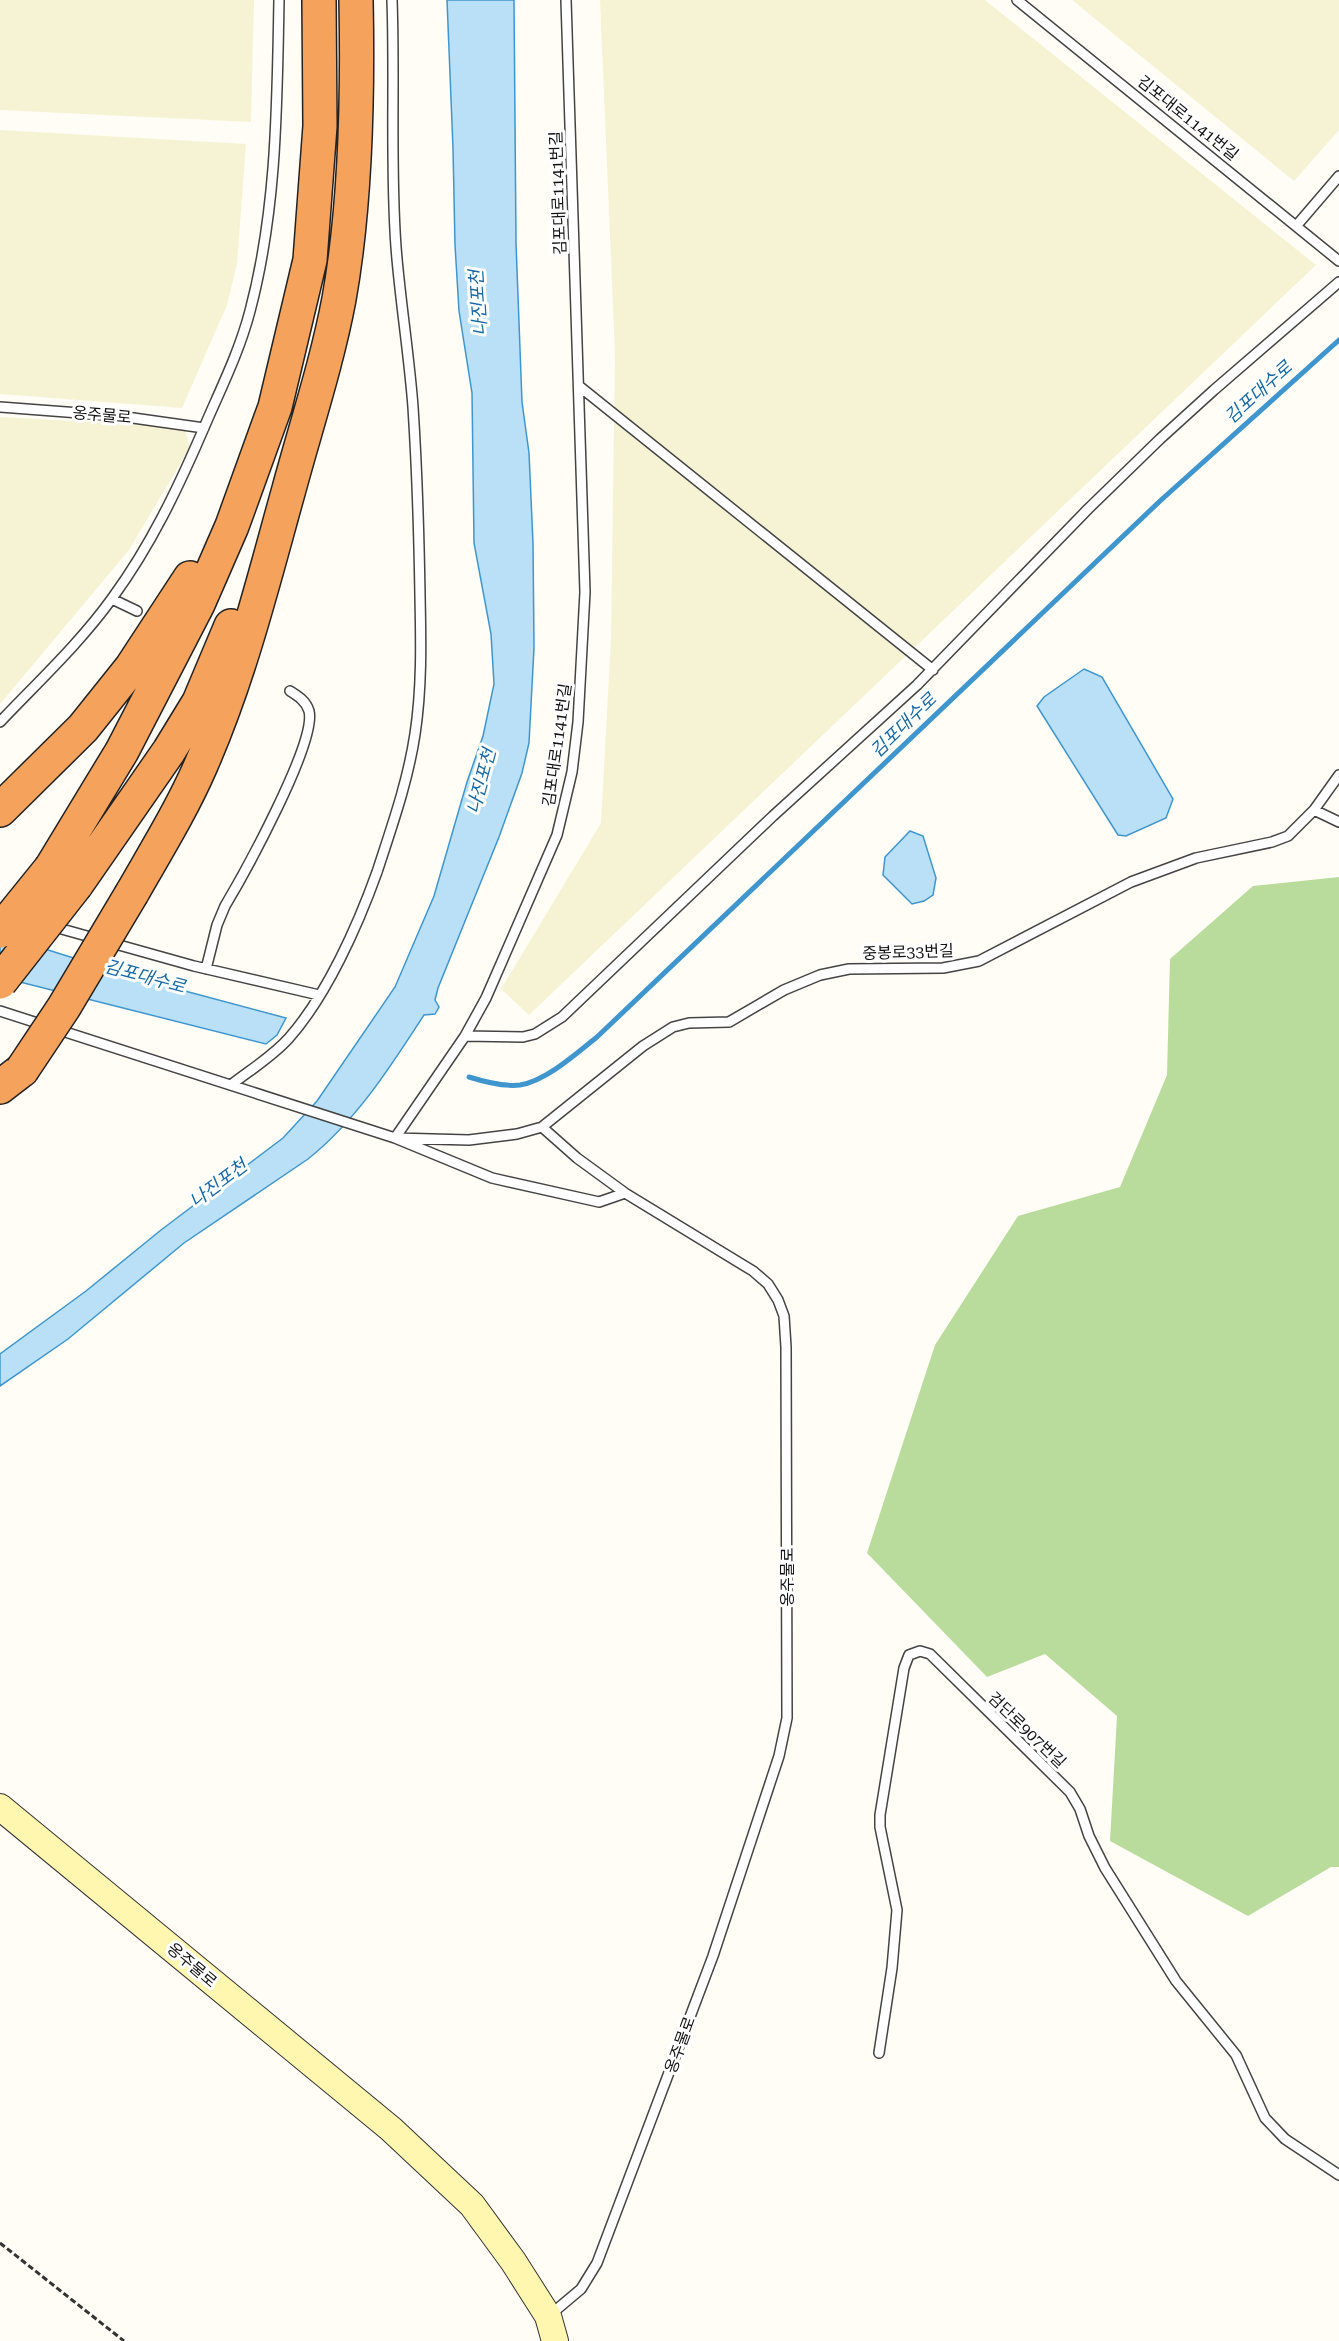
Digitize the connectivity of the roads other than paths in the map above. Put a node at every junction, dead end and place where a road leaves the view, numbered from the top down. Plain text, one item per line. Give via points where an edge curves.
1 (279, 0) edge
2 (319, 0) edge
3 (356, 0) edge
4 (392, 0) edge
5 (566, 0) edge
6 (1017, 0) edge
7 (1339, 176) edge
8 (1297, 225) junction
9 (1339, 261) edge
10 (1339, 282) edge
11 (579, 386) junction
12 (0, 407) edge
13 (204, 428) junction
14 (259, 446) junction
15 (290, 486) junction
16 (112, 599) junction
17 (137, 611) dead end
18 (933, 670) junction
19 (290, 691) dead end
20 (0, 722) edge
21 (1339, 775) edge
22 (1, 808) edge
23 (1314, 810) junction
24 (1339, 822) edge
25 (63, 877) junction
26 (0, 909) edge
27 (36, 922) dead end
28 (12, 925) edge
29 (206, 969) junction
30 (0, 981) edge
31 (319, 995) junction
32 (0, 1011) edge
33 (465, 1036) junction
34 (11, 1078) edge
35 (231, 1085) junction
36 (543, 1127) junction
37 (394, 1138) junction
38 (625, 1193) junction
39 (0, 1807) edge
40 (879, 2053) dead end
41 (1339, 2175) edge
42 (548, 2316) junction
43 (555, 2341) edge

1 - 13 lane via 276,162 261,263 234,363
2 - 14 highway via 320,126 310,260 275,407
3 - 15 highway via 351,200 339,299
4 - 31 lane via 396,243 412,404 420,576 419,704 409,769 378,867 361,916
5 - 11 lane, 김포대로1141번길
6 - 8 lane, 김포대로1141번길
7 - 8 lane
8 - 9 lane, 김포대로1141번길
10 - 18 lane via 1160,439
11 - 18 lane
11 - 33 lane, 김포대로1141번길 via 584,627 572,772 557,835 501,968
12 - 13 lane, 옹주물로 via 119,416
13 - 16 lane via 160,523
14 - 22 highway via 186,585 131,668 83,728
14 - 25 highway via 232,526 198,604
15 - 25 highway via 199,702 169,751
15 - 34 highway, bridge via 252,626 205,756 132,893 64,1007
16 - 17 lane
16 - 20 lane
18 - 33 lane via 562,1017 536,1034 523,1037
19 - 29 lane via 303,700 309,712 307,734 288,783 225,906
21 - 23 lane, 중봉로33번길
23 - 24 lane
23 - 36 lane, 중봉로33번길 via 1288,836 1196,858 1131,882 979,962 943,968 849,969 820,975 784,990 729,1022 673,1026
25 - 28 highway, bridge
25 - 30 highway, bridge
26 - 28 lane
27 - 29 lane
29 - 31 lane
31 - 35 lane via 288,1039
32 - 35 lane
33 - 37 lane, 김포대로1141번길
35 - 37 lane
36 - 37 lane via 469,1140
36 - 38 lane, 옹주물로
37 - 38 lane via 492,1178 599,1202
38 - 42 lane, 옹주물로 via 753,1270 768,1284 784,1316 787,1718 779,1756 739,1879 618,2211 591,2276
39 - 42 street, 옹주물로 via 399,2136 472,2205
40 - 41 lane, 검단로907번길 via 897,1910 880,1815 904,1668 909,1655 920,1650 930,1654 1070,1792 1105,1868 1176,1981 1236,2055 1265,2118 1285,2139
42 - 43 street

